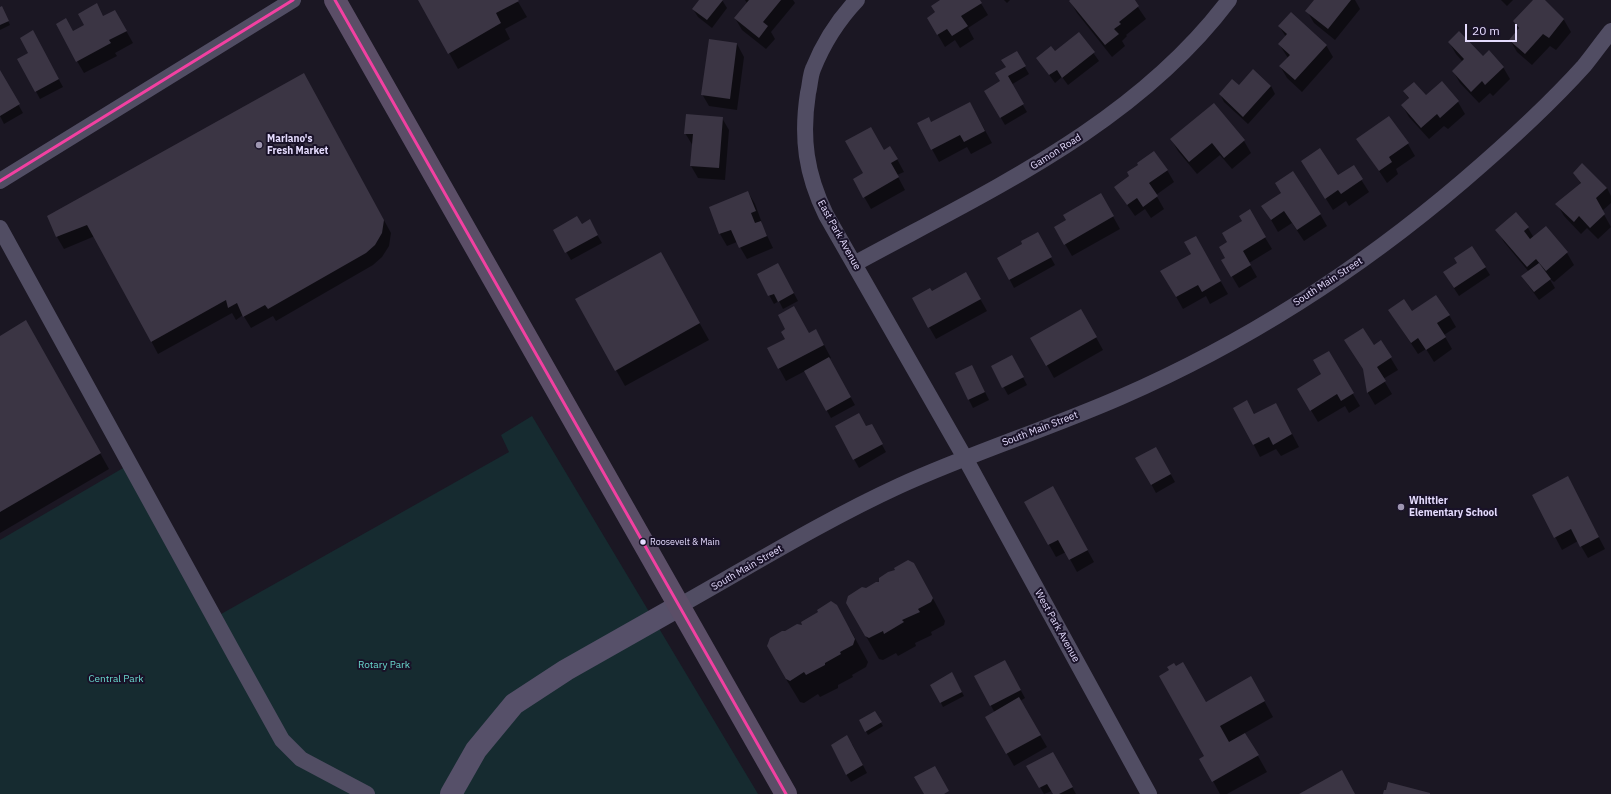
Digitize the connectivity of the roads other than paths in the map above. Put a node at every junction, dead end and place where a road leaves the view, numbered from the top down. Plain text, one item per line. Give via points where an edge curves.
1 (293, 0) edge
2 (335, 0) edge
3 (857, 0) edge
4 (1230, 0) edge
5 (1611, 31) edge
6 (0, 181) edge
7 (0, 228) edge
8 (854, 264) junction
9 (965, 458) junction
10 (679, 606) junction
11 (367, 794) edge
12 (451, 794) edge
13 (786, 794) edge
14 (1149, 794) edge

1 - 6 street
2 - 10 main road
3 - 8 street, East Park Avenue via 832,33 812,70 804,131 811,178 819,200
4 - 8 street, Gamon Road via 1198,37 1162,72 1111,115 1064,148
5 - 9 street, South Main Street via 1584,65 1519,132 1437,203 1332,281 1260,326 1152,382 1072,417
7 - 11 street via 282,740 301,759
8 - 9 street, East Park Avenue
9 - 10 street, South Main Street via 866,502
9 - 14 street, West Park Avenue
10 - 12 street, South Main Street via 566,670 514,704 476,750
10 - 13 main road

